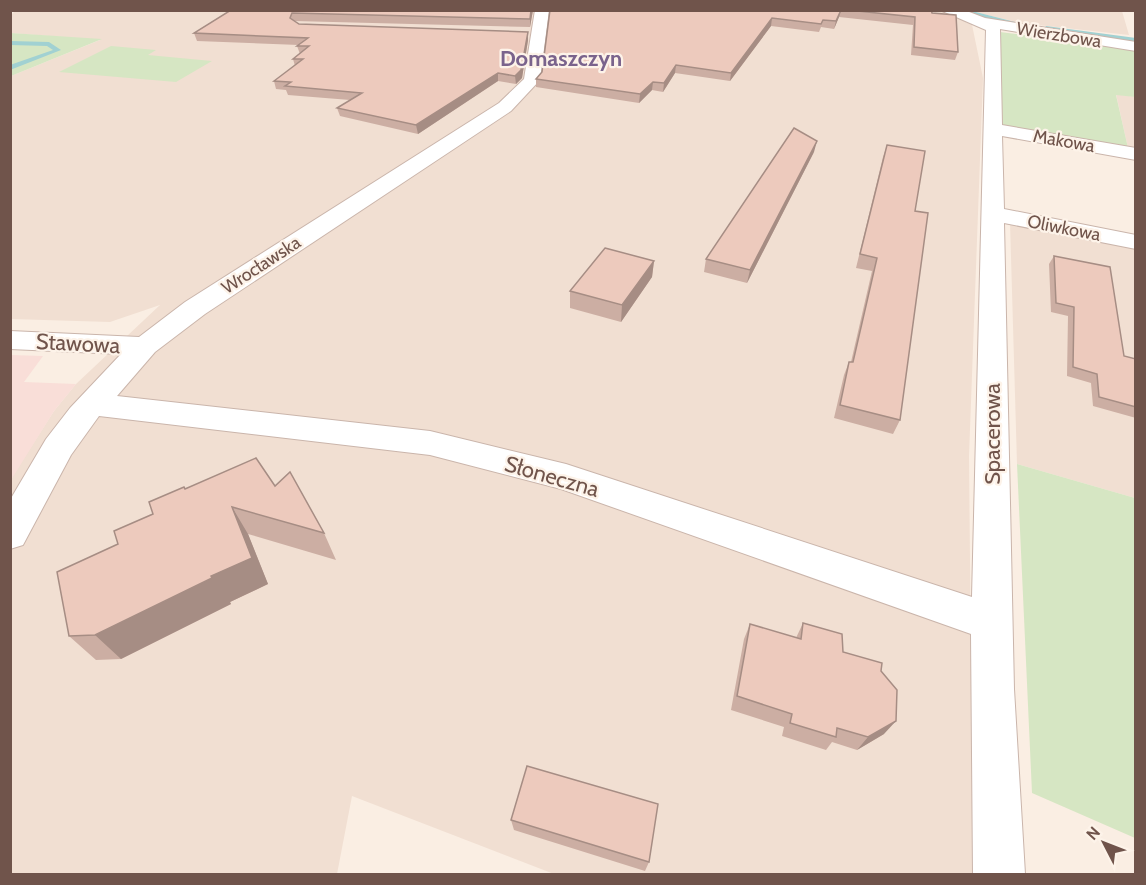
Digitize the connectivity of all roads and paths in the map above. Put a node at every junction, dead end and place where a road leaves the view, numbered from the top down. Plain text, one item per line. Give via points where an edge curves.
1 (962, 14) edge
2 (535, 26) edge
3 (1136, 46) edge
4 (993, 129) junction
5 (1136, 154) edge
6 (993, 214) junction
7 (1136, 242) edge
8 (10, 340) edge
9 (145, 346) junction
10 (92, 404) junction
11 (10, 534) edge
12 (993, 623) junction
13 (999, 874) edge

1 - 3 street, Wierzbowa via 1071,38
1 - 4 street, Spacerowa via 993,28
2 - 9 street, Wrocławska via 532,80 505,107 195,308
4 - 5 street, Makowa
4 - 6 street, Spacerowa
6 - 7 street, Oliwkowa
6 - 12 street, Spacerowa
8 - 9 street, Stawowa
9 - 10 street, Wrocławska
10 - 11 street, Wrocławska via 58,448
10 - 12 street, Słoneczna via 430,443 566,477
12 - 13 street, Spacerowa

